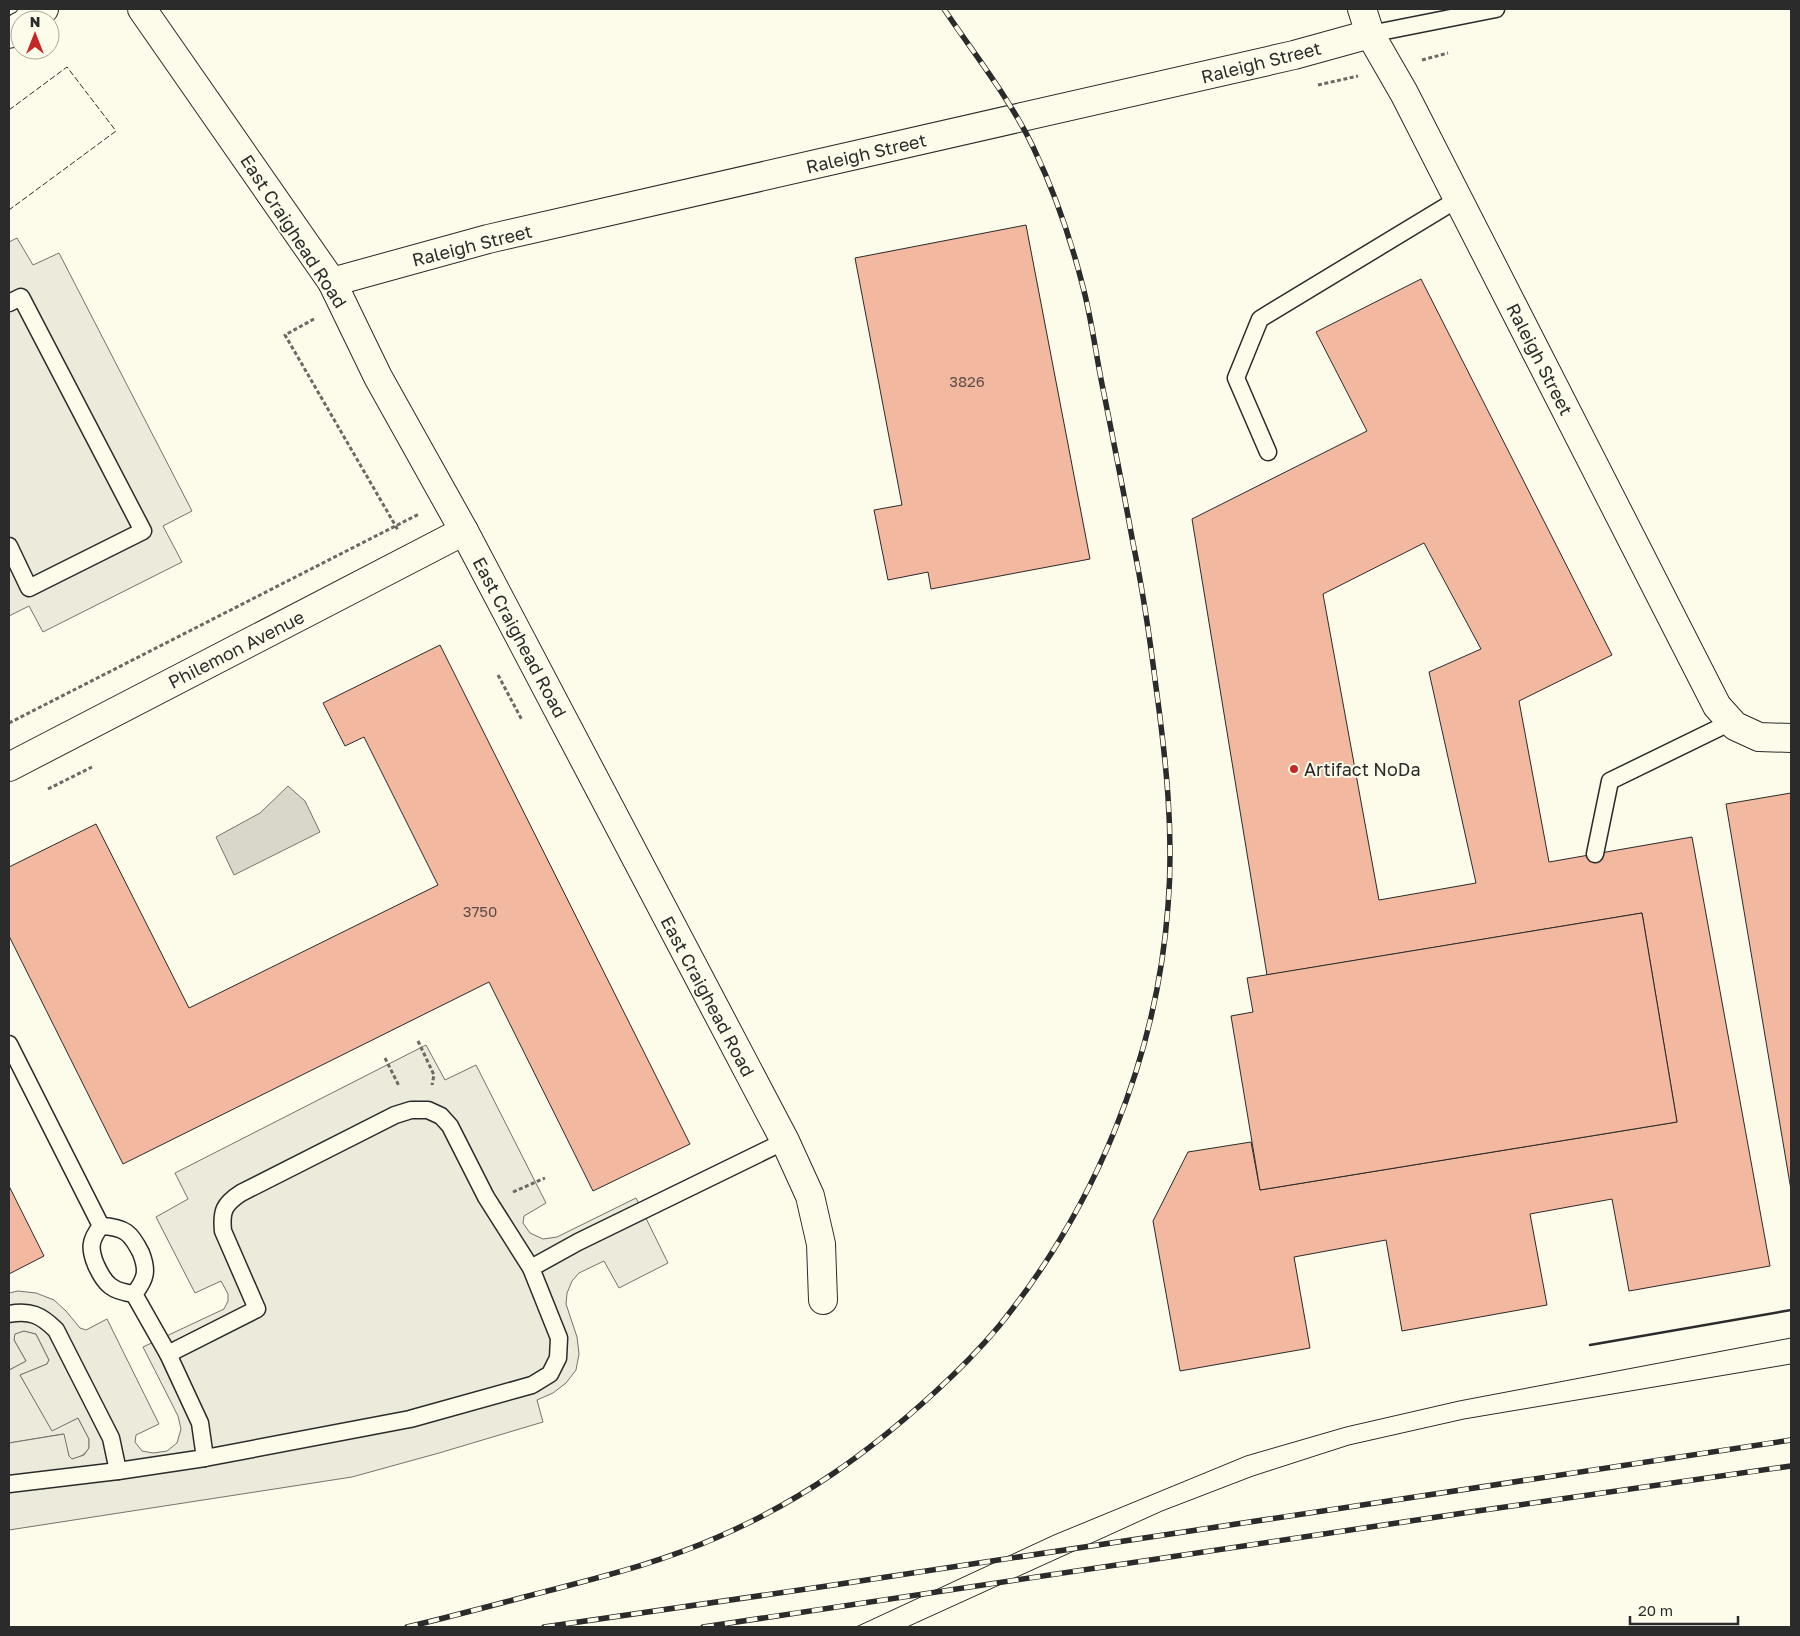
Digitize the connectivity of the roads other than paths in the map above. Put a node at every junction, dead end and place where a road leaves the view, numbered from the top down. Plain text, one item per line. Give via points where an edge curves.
1 (142, 9) edge
2 (1496, 9) edge
3 (1366, 21) edge
4 (1458, 199) junction
5 (332, 282) junction
6 (9, 303) edge
7 (1268, 452) dead end
8 (464, 531) junction
9 (9, 546) edge
10 (1731, 722) junction
11 (1791, 738) edge
12 (9, 767) edge
13 (1595, 854) dead end
14 (9, 1044) edge
15 (784, 1141) junction
16 (101, 1226) junction
17 (531, 1268) junction
18 (134, 1294) junction
19 (823, 1300) dead end
20 (9, 1314) edge
21 (168, 1354) junction
22 (205, 1458) junction
23 (118, 1471) junction
24 (9, 1484) edge

1 - 5 street, East Craighead Road
2 - 3 lane
3 - 4 street, Raleigh Street
3 - 5 street, Raleigh Street via 1284,57 488,240
4 - 7 lane via 1260,319 1236,378
4 - 10 street, Raleigh Street via 1717,706
5 - 8 street, East Craighead Road via 378,377
6 - 9 lane via 21,297 142,531 29,588
8 - 12 street, Philemon Avenue
8 - 15 street, East Craighead Road
10 - 11 street, Raleigh Street via 1759,737
10 - 13 lane via 1610,781
14 - 16 lane
15 - 17 lane
15 - 19 street, East Craighead Road via 810,1196 821,1244
16 - 18 lane via 91,1245 103,1281 112,1288
16 - 18 lane via 113,1226 133,1237 146,1273
17 - 21 lane via 489,1202 450,1126 441,1116 428,1110 411,1110 395,1115 249,1189 224,1207 223,1231 257,1309
17 - 22 lane via 559,1338 558,1358 550,1374 532,1385 410,1419
18 - 21 lane
20 - 23 lane via 33,1314 56,1330 111,1438
21 - 22 lane via 200,1423
22 - 23 lane
23 - 24 lane

